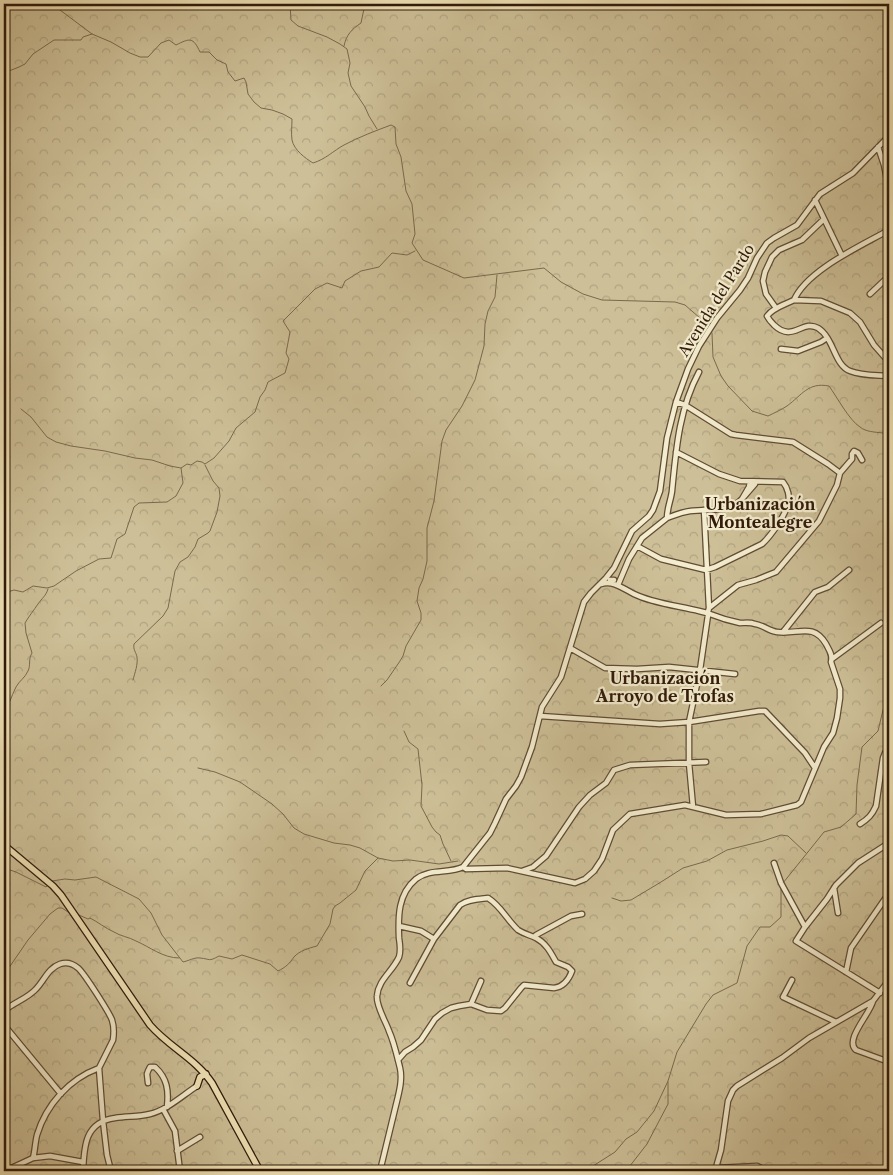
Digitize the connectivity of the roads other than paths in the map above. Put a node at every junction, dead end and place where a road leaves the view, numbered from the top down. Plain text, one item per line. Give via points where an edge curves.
1 (889, 136) edge
2 (878, 147) junction
3 (888, 176) edge
4 (889, 190) edge
5 (816, 200) junction
6 (824, 219) junction
7 (889, 230) edge
8 (842, 256) junction
9 (889, 276) edge
10 (870, 294) dead end
11 (794, 300) junction
12 (776, 308) junction
13 (827, 338) junction
14 (781, 349) dead end
15 (889, 362) edge
16 (699, 372) dead end
17 (889, 376) edge
18 (680, 389) junction
19 (676, 402) junction
20 (683, 405) junction
21 (673, 411) junction
22 (676, 452) junction
23 (862, 460) dead end
24 (840, 473) junction
25 (752, 482) junction
26 (704, 510) junction
27 (667, 518) junction
28 (637, 546) junction
29 (706, 570) junction
30 (849, 570) dead end
31 (610, 580) junction
32 (618, 585) junction
33 (708, 613) junction
34 (881, 623) dead end
35 (783, 632) junction
36 (570, 648) junction
37 (832, 658) junction
38 (700, 670) junction
39 (735, 674) dead end
40 (540, 716) junction
41 (689, 722) junction
42 (889, 747) edge
43 (706, 762) dead end
44 (689, 763) junction
45 (816, 768) junction
46 (693, 807) junction
47 (860, 824) dead end
48 (889, 843) edge
49 (4, 845) edge
50 (774, 863) dead end
51 (463, 867) junction
52 (522, 871) junction
53 (834, 888) junction
54 (889, 893) edge
55 (838, 913) dead end
56 (582, 914) dead end
57 (399, 926) junction
58 (805, 927) junction
59 (534, 937) junction
60 (434, 939) junction
61 (846, 972) junction
62 (792, 980) dead end
63 (889, 980) edge
64 (481, 981) dead end
65 (410, 983) dead end
66 (880, 993) junction
67 (873, 1001) junction
68 (471, 1004) junction
69 (4, 1011) edge
70 (836, 1022) junction
71 (4, 1025) edge
72 (405, 1052) junction
73 (396, 1053) junction
74 (398, 1060) junction
75 (889, 1062) edge
76 (99, 1068) junction
77 (203, 1077) junction
78 (148, 1083) dead end
79 (197, 1086) joint
80 (61, 1094) junction
81 (165, 1108) junction
82 (103, 1121) junction
83 (200, 1137) dead end
84 (177, 1151) junction
85 (33, 1158) junction
86 (83, 1162) junction
87 (716, 1170) edge
88 (5, 1171) edge
89 (83, 1171) edge
90 (111, 1171) edge
91 (180, 1171) edge
92 (260, 1171) edge
93 (380, 1171) edge
94 (766, 1171) edge

1 - 2 street, Avenida del Pardo
2 - 3 street
2 - 5 street, Avenida del Pardo via 853,173 825,190
3 - 4 street
5 - 6 street
5 - 18 street, Avenida del Pardo via 797,224 774,238 762,251 740,290 699,346
6 - 8 street
6 - 12 street via 802,240 779,250 772,257 763,281 766,294
7 - 8 street
8 - 11 street via 798,291
9 - 10 street
11 - 12 street
11 - 15 street via 821,301 850,313
12 - 13 street via 767,316 779,330 790,332 814,327
13 - 14 street via 798,351
13 - 17 street via 840,363 849,371
16 - 20 street
18 - 19 street, Avenida del Pardo
18 - 20 street
19 - 20 street
19 - 21 street, Avenida del Pardo
20 - 21 street
20 - 22 street
20 - 24 street via 736,436 793,442
21 - 31 street, Avenida del Pardo via 657,501 649,516 632,532
22 - 25 street via 719,474
22 - 27 street
23 - 24 street via 854,451 852,459
24 - 33 street via 819,521 776,572 738,585
25 - 26 street via 737,505
25 - 29 street via 785,483 788,506 762,544
26 - 27 street
26 - 29 street
27 - 28 street
28 - 29 street via 661,558
28 - 32 street
29 - 33 street
30 - 35 street via 828,587 815,592
31 - 32 street
31 - 36 street, Avenida del Pardo via 587,598
32 - 33 street via 648,599
33 - 35 street
33 - 38 street
34 - 37 street
35 - 37 street via 809,630 818,634
36 - 38 street via 605,668
36 - 40 street, Avenida del Pardo via 561,677 542,707
37 - 45 street via 840,698 833,733
38 - 39 street
38 - 41 street
40 - 41 street via 660,724
40 - 51 street, Avenida del Pardo via 518,781 490,833
41 - 44 street
41 - 45 street via 764,711
42 - 47 street via 883,758 876,806 868,820
43 - 44 street
44 - 46 street
44 - 52 street via 630,765 614,770 606,784 579,807 546,856
45 - 46 street via 797,805 761,814 726,815
46 - 52 street via 684,805 630,814 613,830 602,859 585,879 574,883
48 - 53 street via 858,863
49 - 77 main road via 53,886 146,1020
50 - 58 street
51 - 52 street
51 - 57 street via 425,873 417,878 400,903
53 - 55 street
53 - 58 street
54 - 61 street via 851,948
56 - 59 street via 571,916
57 - 60 street via 422,931
57 - 73 street via 399,957 381,981 376,1000
58 - 61 street via 796,941
59 - 60 street via 517,929 488,898 463,903
59 - 68 street via 550,950 557,963 571,970 562,986 524,985 501,1011
60 - 65 street
61 - 66 street
62 - 70 street via 783,997
63 - 66 street
64 - 68 street
66 - 67 street
67 - 70 street
67 - 75 street via 853,1036 852,1045 856,1050
68 - 72 street via 442,1013 420,1040
69 - 76 street via 34,991 53,968 64,963 74,966 81,971 113,1024 113,1040
70 - 87 street via 733,1090 728,1101
71 - 80 street
72 - 73 street
72 - 74 street
73 - 74 street
74 - 93 street via 399,1091
76 - 80 street via 79,1078
76 - 82 street
77 - 79 main road
77 - 92 main road via 212,1083
78 - 81 street via 148,1071 155,1067 167,1085
79 - 81 street
80 - 85 street via 46,1113
81 - 82 street via 150,1114
81 - 84 street
82 - 86 street via 87,1138
82 - 90 street
83 - 84 street
84 - 91 street
85 - 86 street via 50,1156
85 - 88 street
86 - 89 street
87 - 94 street via 757,1166

